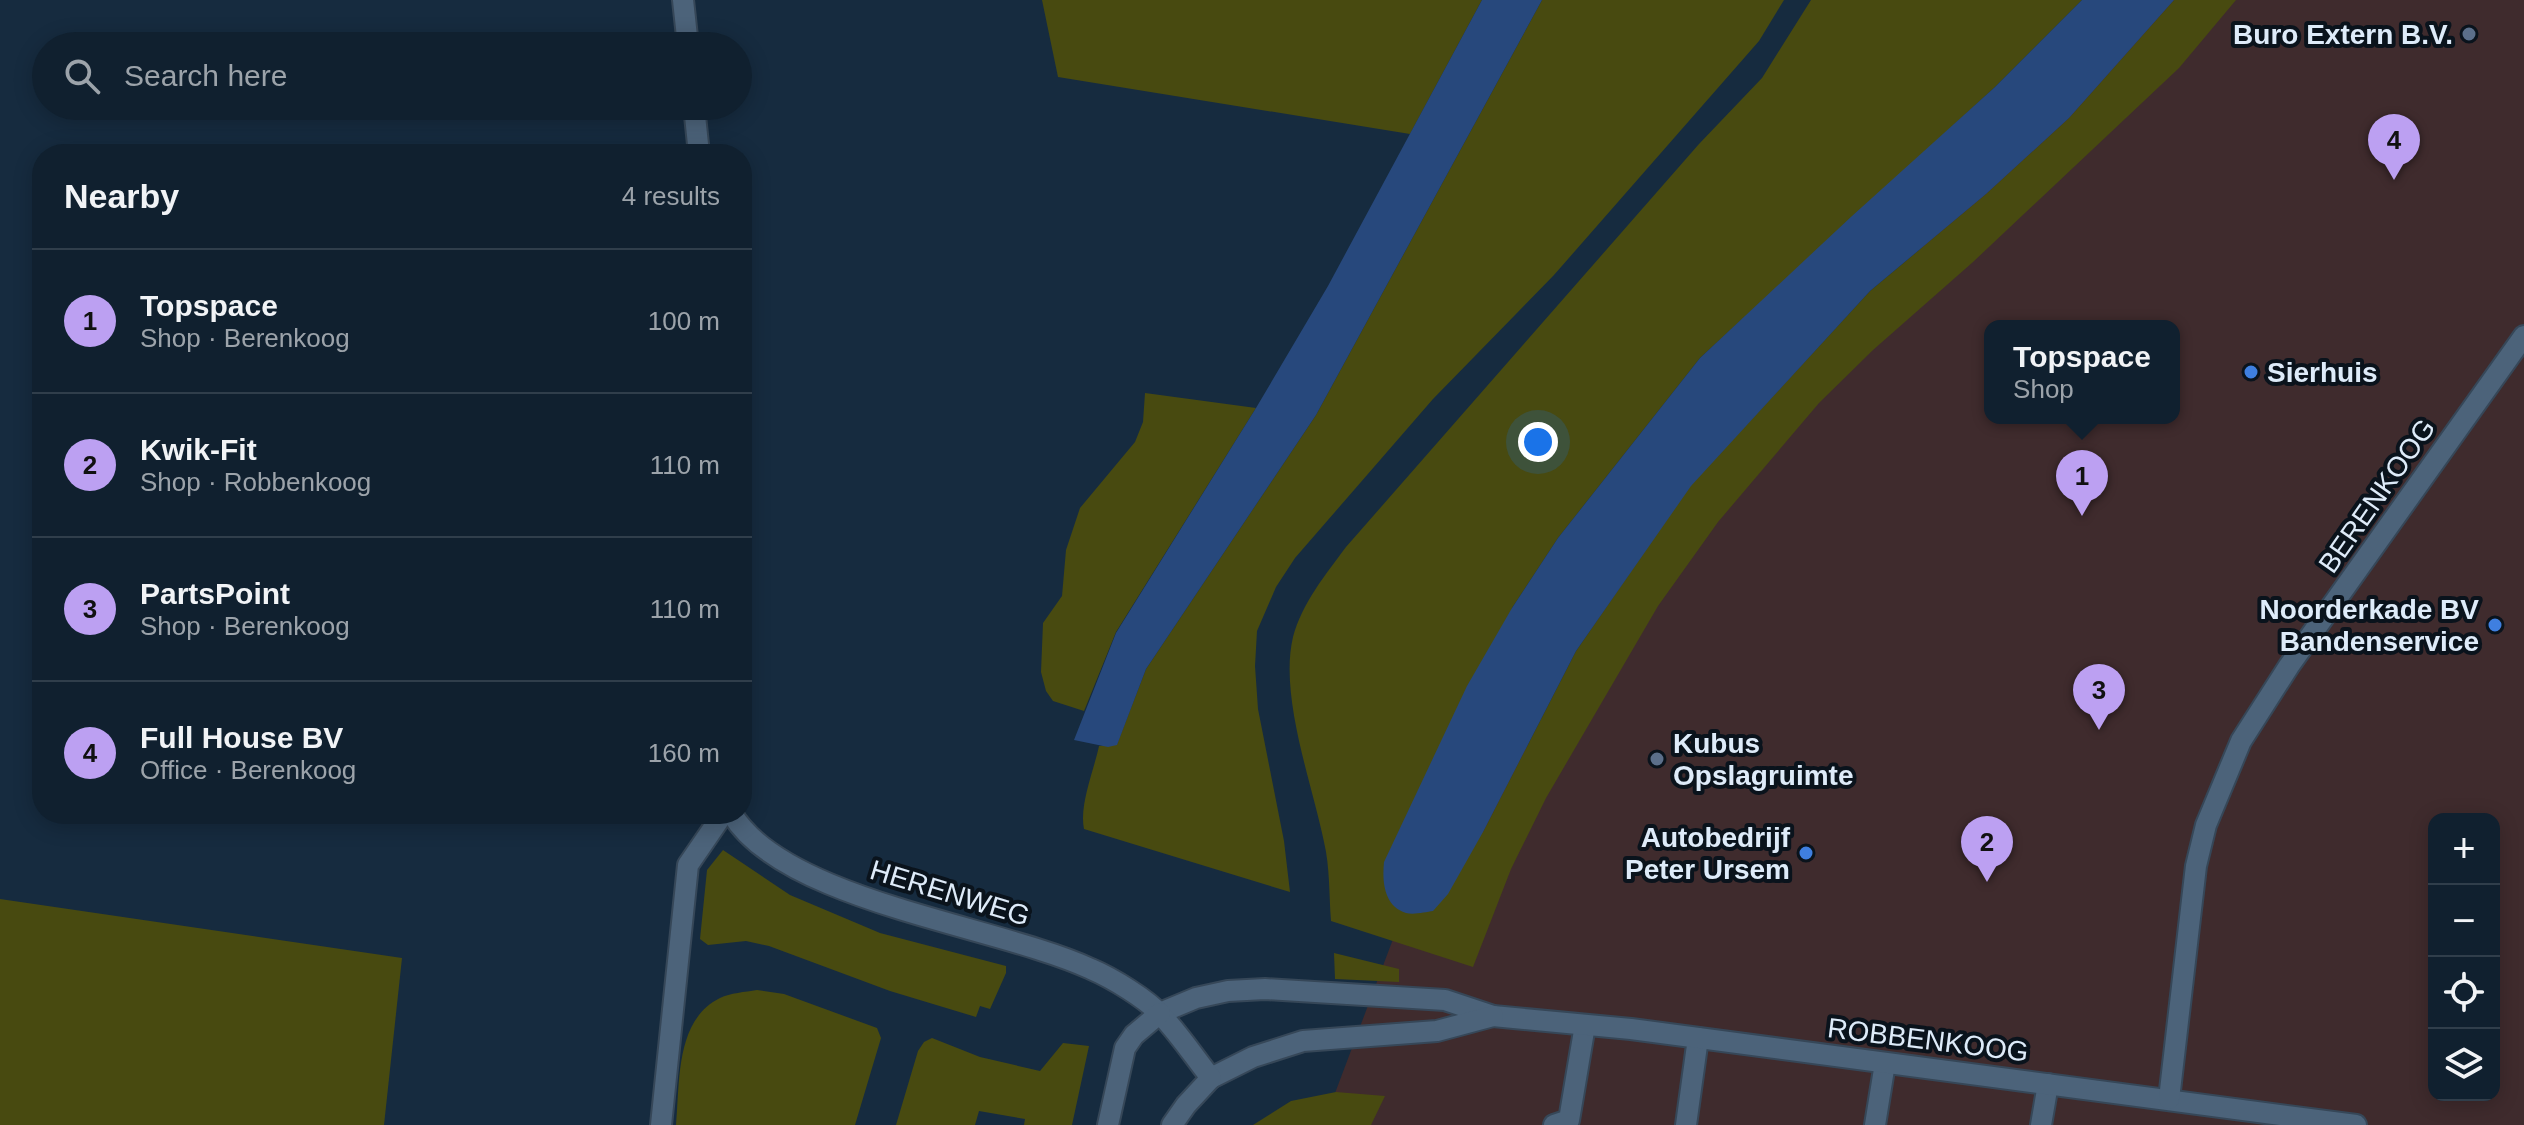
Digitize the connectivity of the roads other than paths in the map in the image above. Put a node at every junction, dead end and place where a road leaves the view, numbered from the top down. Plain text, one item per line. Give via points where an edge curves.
1 (683, 0) edge
2 (686, 32) edge
3 (695, 120) edge
4 (698, 144) edge
5 (2524, 336) edge
6 (716, 824) edge
7 (738, 824) edge
8 (1160, 1013) junction
9 (1493, 1016) junction
10 (1585, 1025) junction
11 (1698, 1038) junction
12 (1885, 1063) junction
13 (1211, 1078) junction
14 (2048, 1084) junction
15 (2169, 1099) junction
16 (661, 1125) edge
17 (1108, 1125) edge
18 (1172, 1125) edge
19 (1554, 1125) edge
20 (1686, 1125) edge
21 (1875, 1125) edge
22 (2041, 1125) edge
23 (2356, 1125) edge

1 - 2 street
3 - 4 street
5 - 15 street, BERENKOOG via 2241,741 2206,825 2196,866
6 - 16 street via 688,865
7 - 8 street, HERENWEG via 765,850 817,878 1092,969
8 - 9 street, ROBBENKOOG via 1196,998 1265,989 1445,1000
8 - 13 street, HERENWEG
8 - 17 street via 1125,1048
9 - 10 street, ROBBENKOOG
9 - 13 street, ROBBENKOOG via 1437,1031 1303,1041
10 - 11 street, ROBBENKOOG
10 - 19 street via 1569,1120
11 - 12 street, ROBBENKOOG
11 - 20 street
12 - 14 street, ROBBENKOOG
12 - 21 street
13 - 18 street
14 - 15 street, ROBBENKOOG
14 - 22 street
15 - 23 street, ROBBENKOOG

